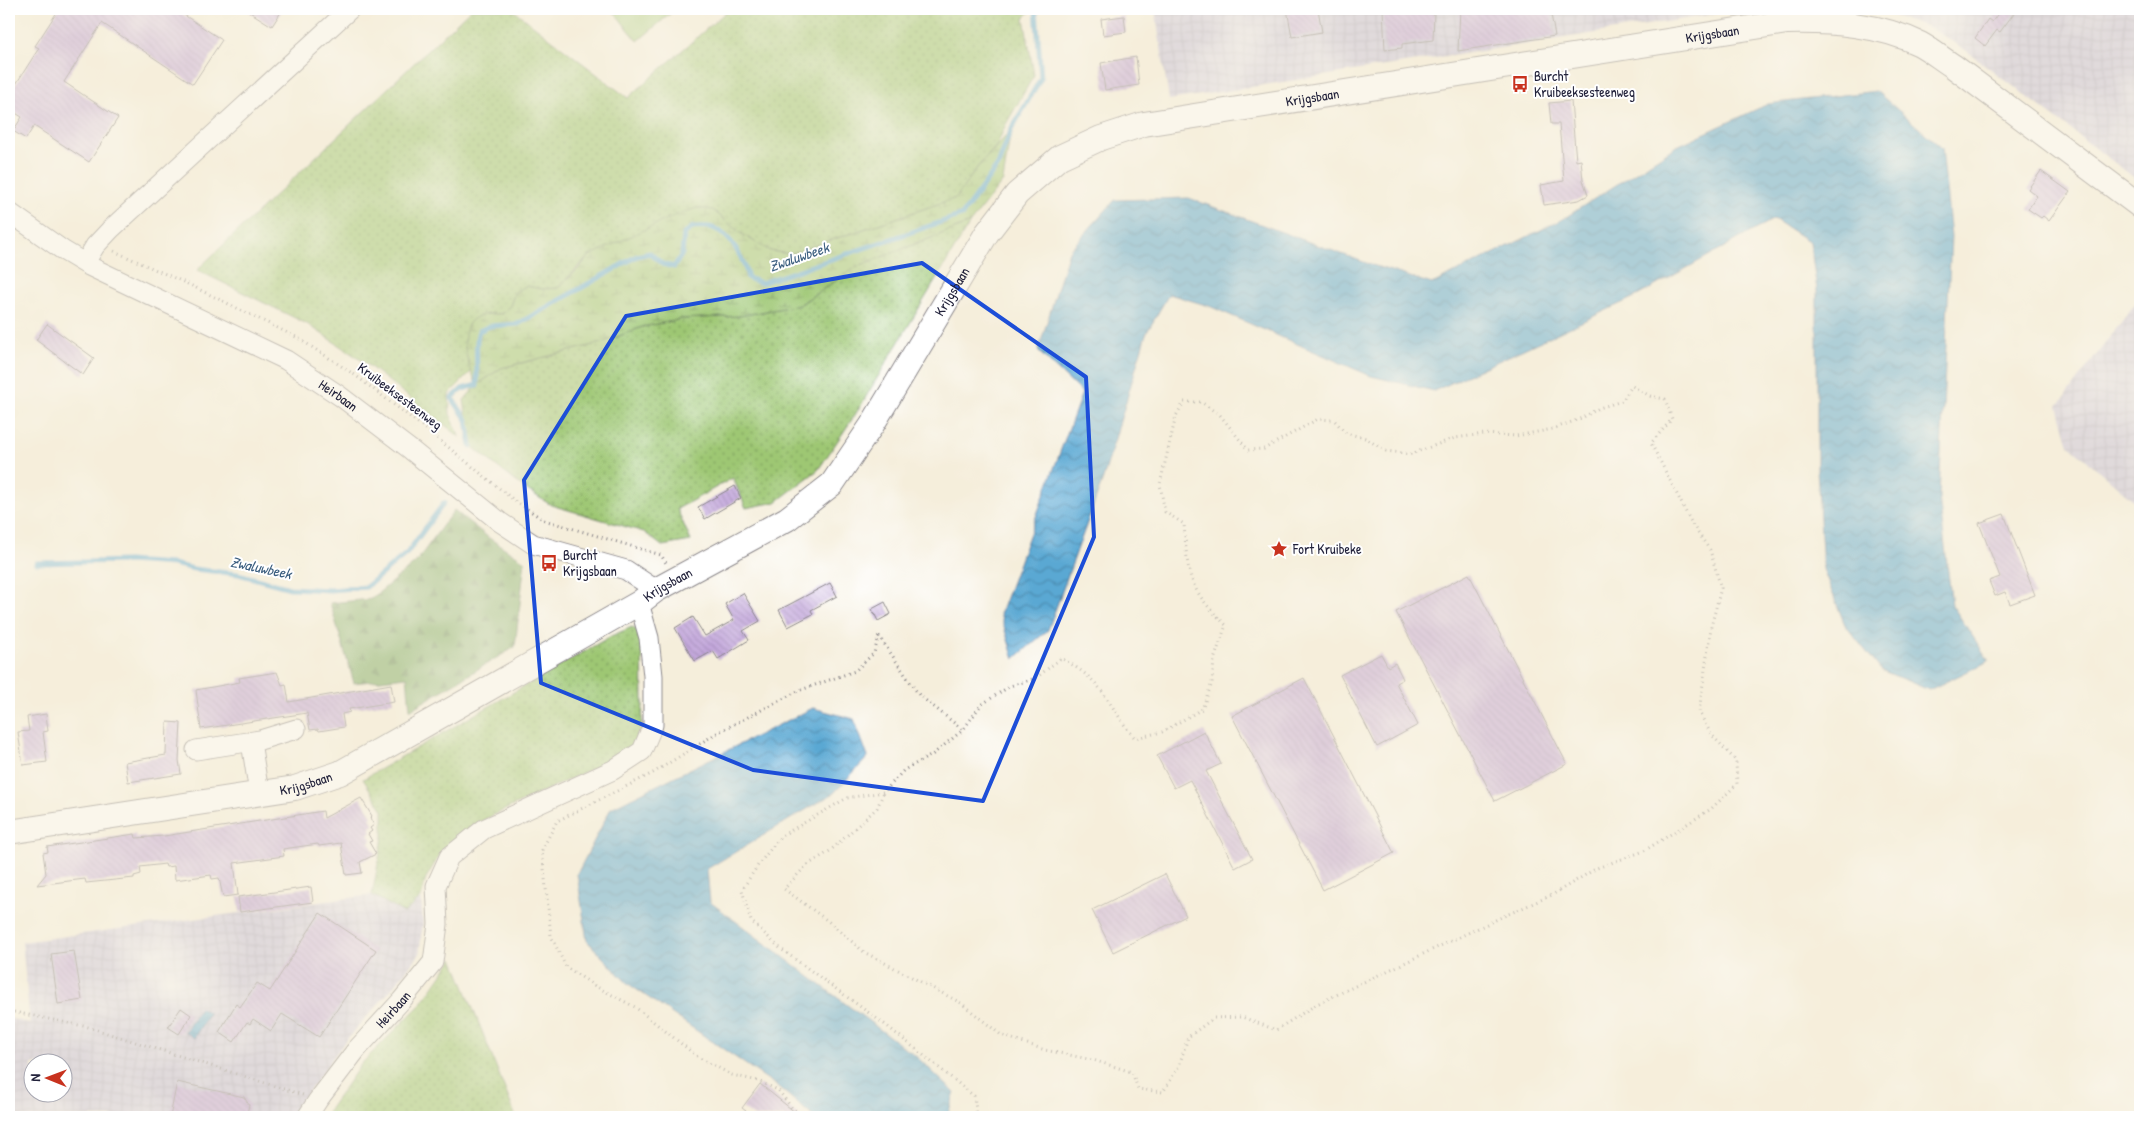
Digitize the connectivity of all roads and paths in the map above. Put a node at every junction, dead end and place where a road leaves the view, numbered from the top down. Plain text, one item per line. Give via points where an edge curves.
1 (350, 9) edge
2 (2140, 206) edge
3 (9, 212) edge
4 (94, 246) junction
5 (85, 263) junction
6 (677, 579) junction
7 (647, 596) junction
8 (296, 730) dead end
9 (963, 730) junction
10 (251, 742) junction
11 (196, 750) dead end
12 (884, 792) junction
13 (259, 793) junction
14 (9, 832) edge
15 (436, 886) joint
16 (9, 1010) edge
17 (318, 1100) junction
18 (307, 1117) edge
19 (803, 1117) edge
20 (977, 1117) edge

1 - 4 street
2 - 6 main road, Krijgsbaan via 1920,44 1882,31 1820,21 1787,22 1144,124 1101,138 1060,157 1017,194 987,233 872,425 832,484 788,519
3 - 5 street, Heirbaan
4 - 5 street
4 - 6 path, Kruibeeksesteenweg via 121,253 298,338 355,375 544,520 661,556
5 - 7 street, Heirbaan via 286,360 340,396 500,522 533,544 626,570
6 - 7 main road, Krijgsbaan
7 - 13 main road, Krijgsbaan via 340,773 295,788
7 - 15 street, Krijgsbaan via 653,725 642,751 613,770 484,829 449,857
8 - 10 street
9 - 12 path via 932,755 904,770
9 - 12 path via 981,705 1010,686 1036,678 1061,658 1096,684 1136,738 1162,732 1202,709 1226,625 1195,590 1189,575 1184,524 1165,512 1160,484 1176,416 1184,402 1201,402 1220,415 1248,450 1264,449 1318,420 1334,420 1346,433 1365,438 1386,451 1412,454 1455,438 1484,434 1516,436 1553,429 1622,401 1632,386 1650,396 1665,399 1672,419 1651,443 1693,526 1710,550 1721,588 1711,627 1699,712 1711,734 1736,761 1736,784 1711,809 1644,851 1597,868 1552,895 1317,1004 1276,1030 1242,1017 1214,1018 1188,1037 1179,1066 1163,1092 1138,1089 1132,1072 1001,1035 961,1003 864,952 828,920 784,889 806,866 830,851 877,808
9 - 19 path via 919,695 879,636 874,653 855,671 798,691 717,733 653,773 557,821 542,850 551,936 566,967 635,1008 698,1057 732,1075 778,1090
10 - 11 street
10 - 13 street
12 - 20 path via 846,798 781,836 742,890 751,920 780,949 887,1026 974,1096
13 - 14 main road, Krijgsbaan
15 - 17 street, Heirbaan via 438,924 433,962 357,1049
16 - 17 path via 88,1026
17 - 18 street, Heirbaan

